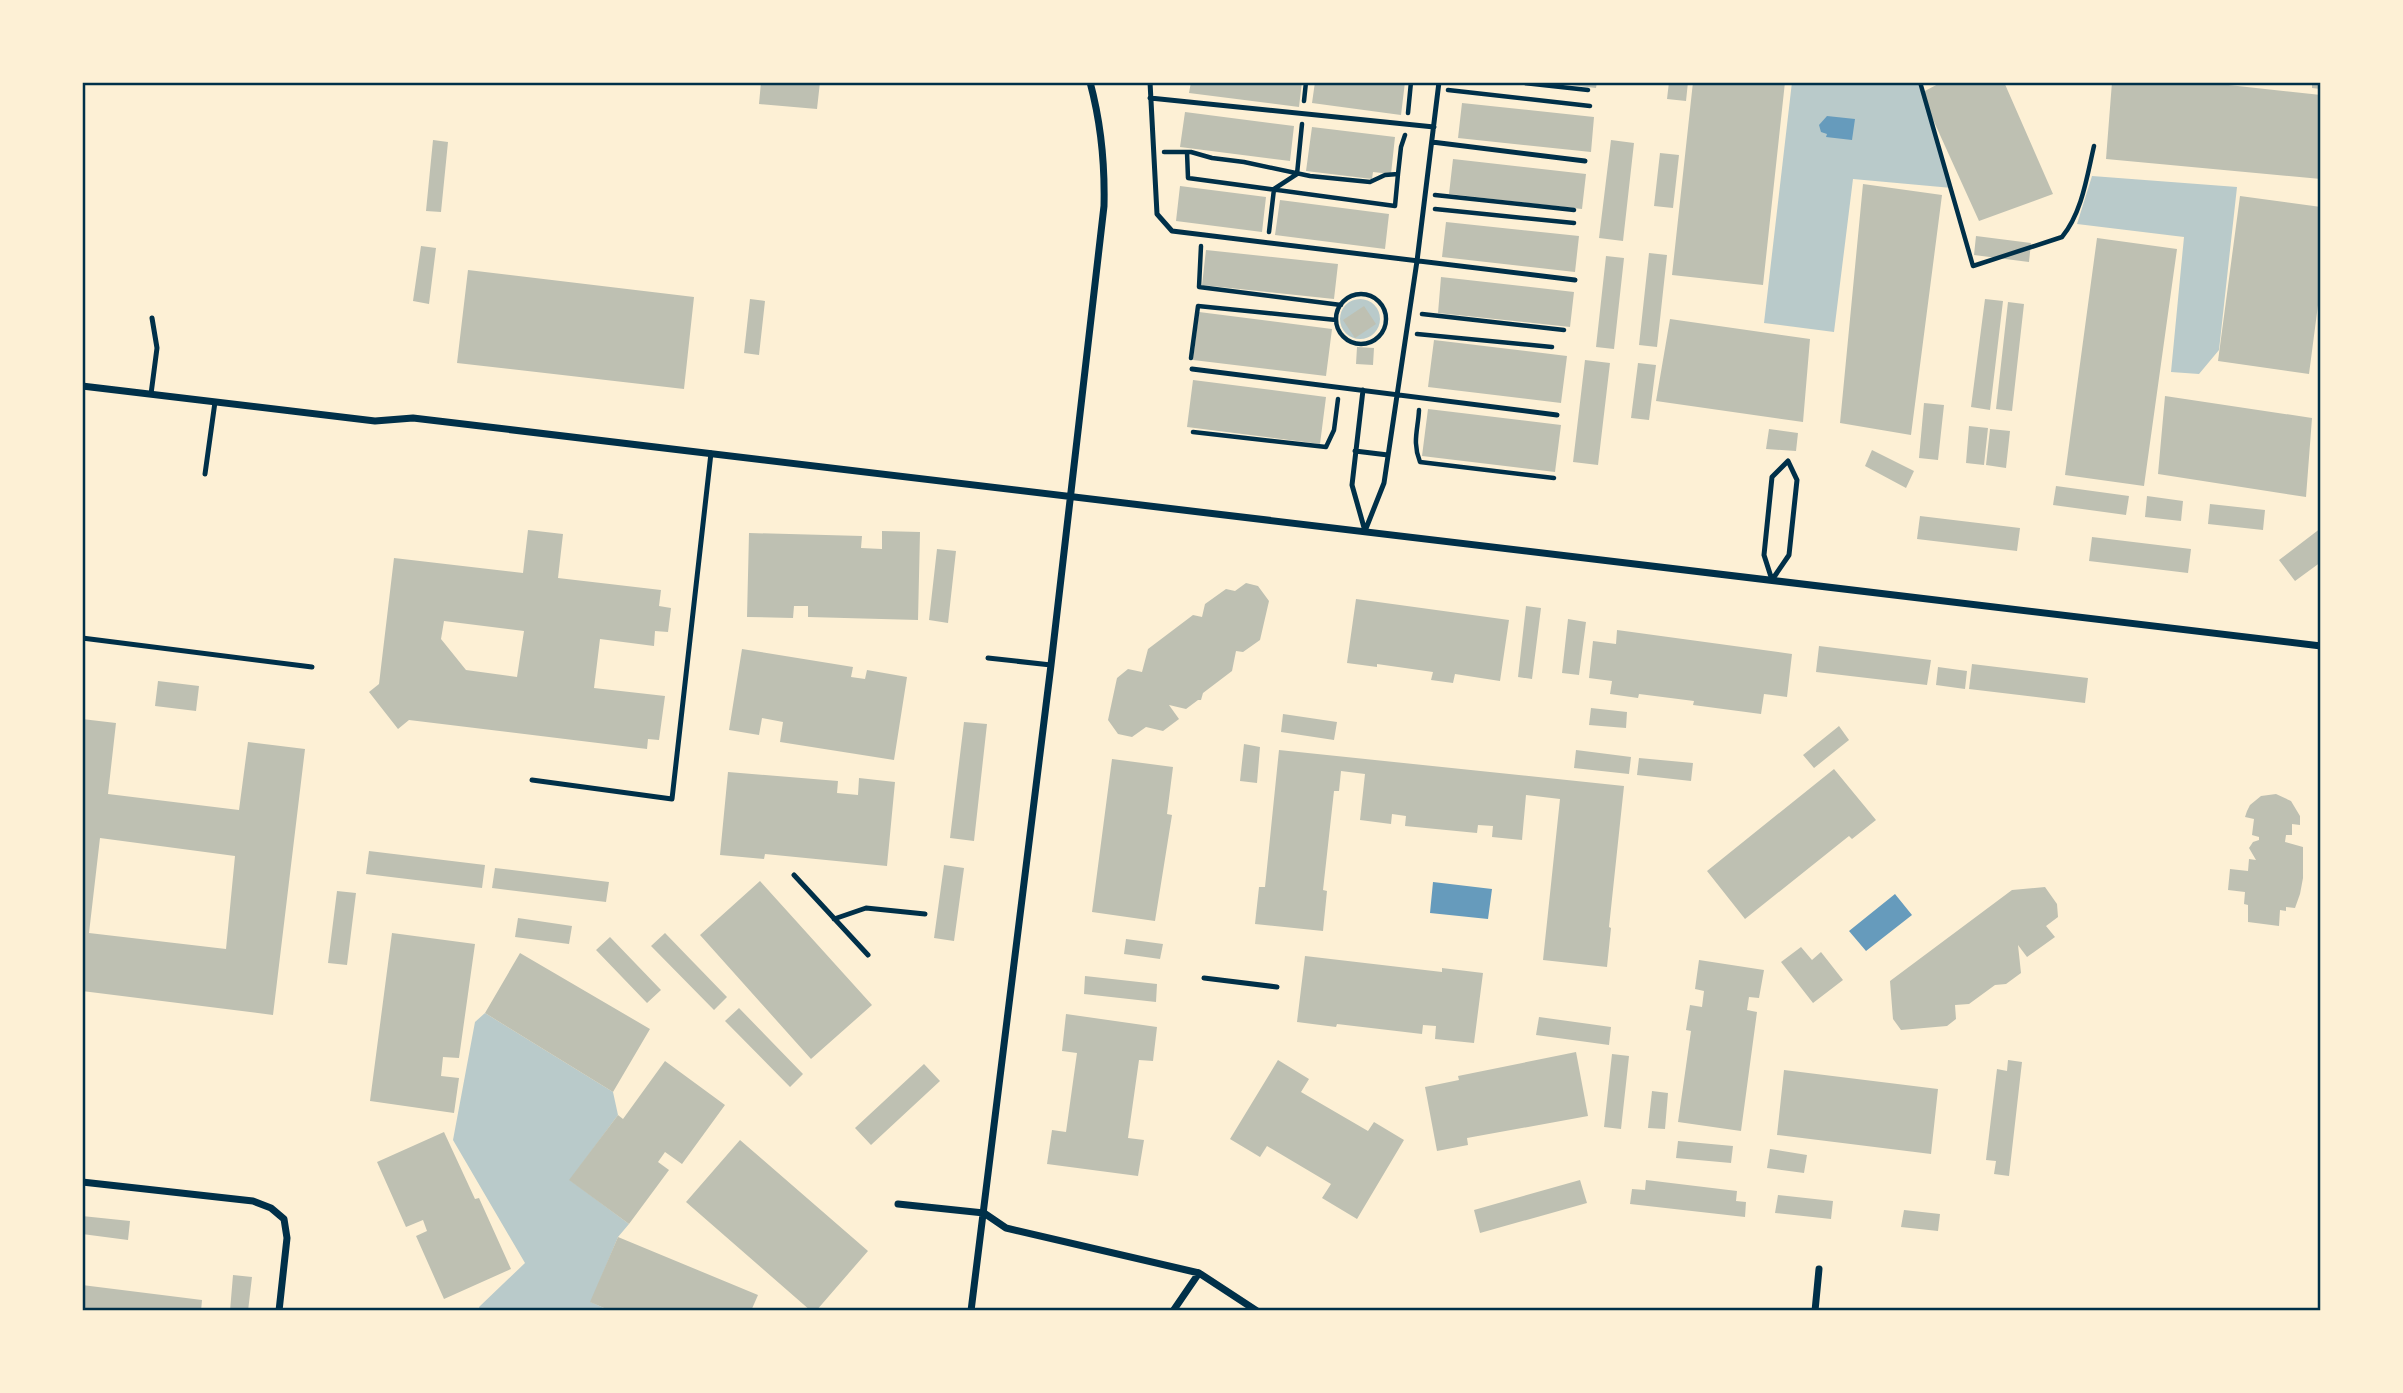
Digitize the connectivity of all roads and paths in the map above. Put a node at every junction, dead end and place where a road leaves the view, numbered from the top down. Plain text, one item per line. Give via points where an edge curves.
1 (1090, 82) edge
2 (1150, 82) edge
3 (1306, 82) edge
4 (1411, 82) edge
5 (1516, 82) edge
6 (1920, 82) edge
7 (1439, 85) edge
8 (1588, 90) dead end
9 (1150, 98) junction
10 (1590, 106) dead end
11 (1303, 114) junction
12 (1406, 124) junction
13 (1434, 127) junction
14 (1432, 142) junction
15 (2094, 146) dead end
16 (1187, 152) junction
17 (1154, 153) junction
18 (1585, 161) dead end
19 (1297, 174) junction
20 (1398, 174) junction
21 (1274, 189) junction
22 (1426, 194) junction
23 (1424, 208) junction
24 (1574, 210) dead end
25 (1574, 223) dead end
26 (1201, 235) junction
27 (1268, 243) junction
28 (1417, 261) junction
29 (1575, 280) dead end
30 (1340, 305) junction
31 (1410, 312) junction
32 (152, 318) dead end
33 (1336, 320) junction
34 (1564, 330) dead end
35 (1407, 333) junction
36 (1552, 347) dead end
37 (1192, 369) joint
38 (82, 386) edge
39 (1339, 387) junction
40 (1363, 390) junction
41 (151, 394) junction
42 (1398, 394) junction
43 (1420, 397) junction
44 (215, 402) junction
45 (1557, 415) dead end
46 (1193, 432) dead end
47 (1355, 451) junction
48 (711, 453) junction
49 (1388, 455) junction
50 (205, 474) dead end
51 (1555, 478) dead end
52 (1070, 498) junction
53 (1365, 531) junction
54 (1772, 580) junction
55 (82, 638) edge
56 (2321, 646) edge
57 (988, 658) dead end
58 (1051, 665) junction
59 (312, 667) dead end
60 (532, 780) dead end
61 (794, 876) dead end
62 (926, 914) dead end
63 (834, 919) junction
64 (868, 955) dead end
65 (1204, 978) dead end
66 (1277, 987) dead end
67 (82, 1182) edge
68 (898, 1204) dead end
69 (984, 1213) junction
70 (1819, 1269) dead end
71 (1199, 1273) junction
72 (279, 1311) edge
73 (971, 1311) edge
74 (1173, 1311) edge
75 (1257, 1311) edge
76 (1815, 1311) edge

1 - 52 street via 1101,137 1104,206
2 - 9 lane
3 - 11 path
4 - 12 path
5 - 8 path
6 - 15 path via 1973,266 2062,237 2071,227
7 - 10 path
7 - 13 lane
9 - 11 lane
9 - 17 lane
11 - 12 lane
11 - 19 path
12 - 13 lane
12 - 20 path
13 - 14 lane
14 - 18 lane
14 - 22 lane
16 - 17 path
16 - 19 path
16 - 21 path via 1188,178
17 - 26 lane via 1157,214 1172,231
19 - 20 path via 1370,182
19 - 21 path
20 - 21 path via 1395,206
21 - 27 path
22 - 23 lane
22 - 24 path
23 - 25 path
23 - 28 lane
26 - 27 lane
26 - 30 path via 1199,287
27 - 28 lane
28 - 29 lane
28 - 31 lane
30 - 33 path
30 - 33 path via 1360,294 1376,299 1385,312 1384,329 1372,341 1356,344 1342,336
31 - 34 path
31 - 35 lane
32 - 41 lane via 157,348
33 - 37 path via 1198,306
35 - 36 path
35 - 42 lane
37 - 39 lane
38 - 41 street
39 - 40 lane
39 - 46 path via 1334,430 1326,447
40 - 42 lane
40 - 47 lane
41 - 44 street
42 - 43 lane
42 - 49 lane
43 - 45 lane
43 - 51 path via 1414,435 1420,461
44 - 48 street via 375,421 413,418
44 - 50 lane
47 - 49 lane
47 - 53 lane via 1352,485
48 - 52 street
48 - 60 lane via 672,799
49 - 53 lane via 1384,483
52 - 53 street
52 - 58 street
53 - 54 street
54 - 54 lane via 1788,555 1797,480 1788,461 1772,477 1764,555
54 - 56 street
55 - 59 lane
57 - 58 lane
58 - 69 street
61 - 63 lane
62 - 63 lane via 866,908
63 - 64 lane
65 - 66 lane
67 - 72 street via 271,1208 284,1219 287,1238
68 - 69 street
69 - 71 street via 1006,1228
69 - 73 street
70 - 76 street
71 - 74 street
71 - 75 street

